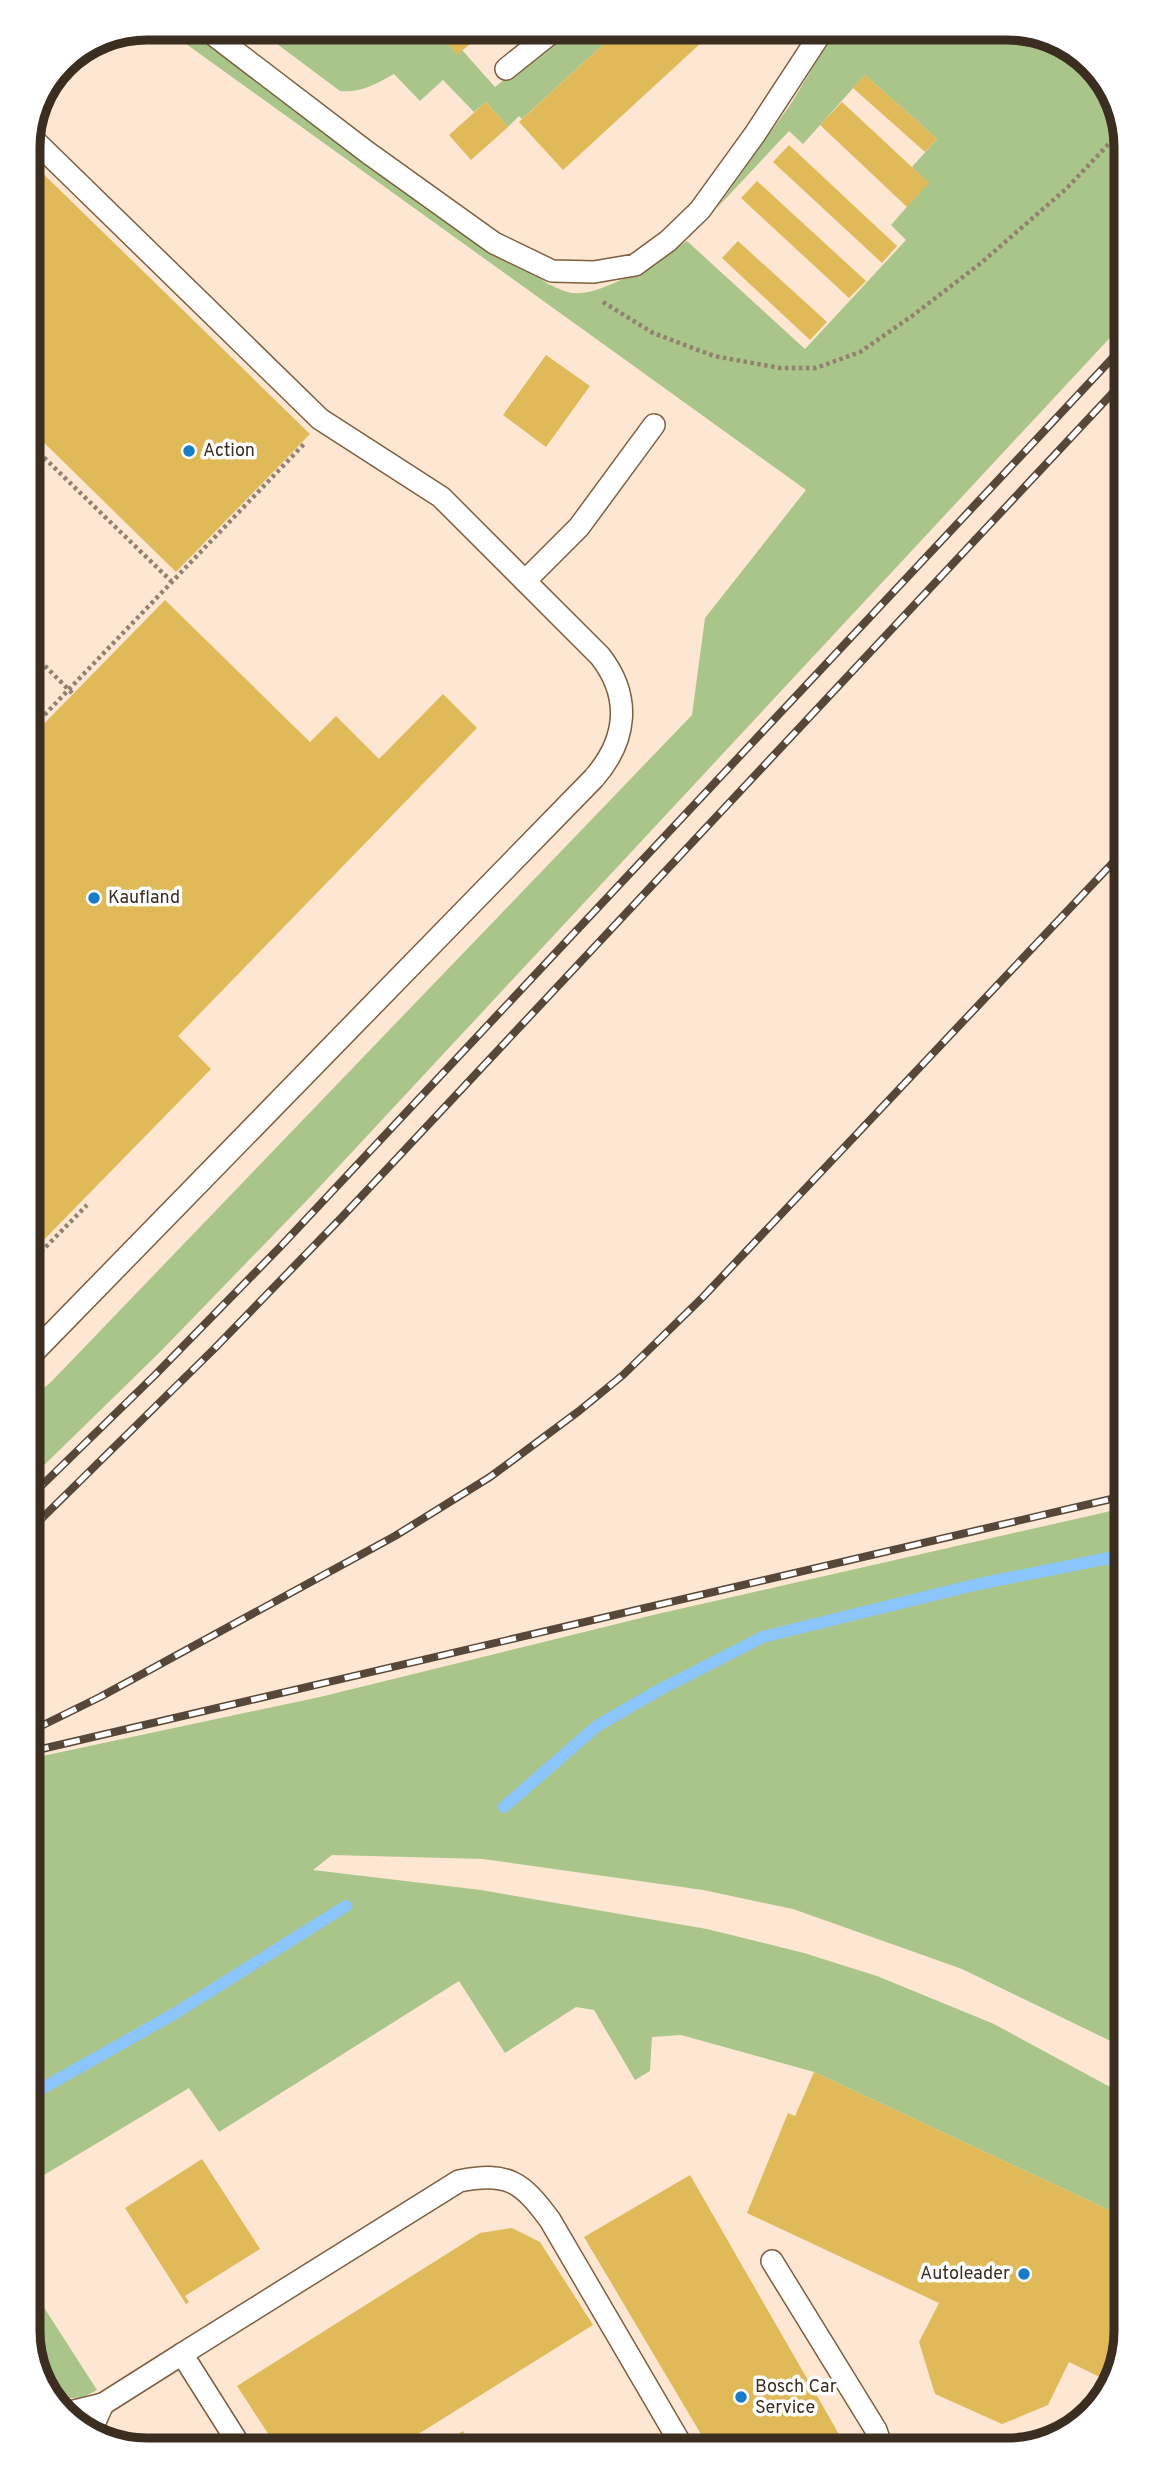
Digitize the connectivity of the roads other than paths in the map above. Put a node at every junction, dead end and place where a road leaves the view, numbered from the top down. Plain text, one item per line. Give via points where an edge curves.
1 (220, 40) edge
2 (542, 40) edge
3 (816, 40) edge
4 (506, 69) dead end
5 (40, 146) edge
6 (654, 425) dead end
7 (525, 581) junction
8 (40, 1346) edge
9 (772, 2261) dead end
10 (182, 2354) junction
11 (103, 2404) junction
12 (76, 2410) edge
13 (94, 2423) edge
14 (235, 2438) edge
15 (677, 2438) edge
16 (879, 2438) edge

1 - 3 lane via 494,243 552,271 594,272 635,264 668,241 699,210
2 - 4 lane
5 - 7 lane via 325,422 441,497
6 - 7 lane via 579,527
7 - 8 lane via 600,656 615,679 621,724 606,765
9 - 16 lane
10 - 11 lane
10 - 14 lane
10 - 15 lane via 459,2181 483,2176 506,2180 530,2193
11 - 12 lane
11 - 13 lane

